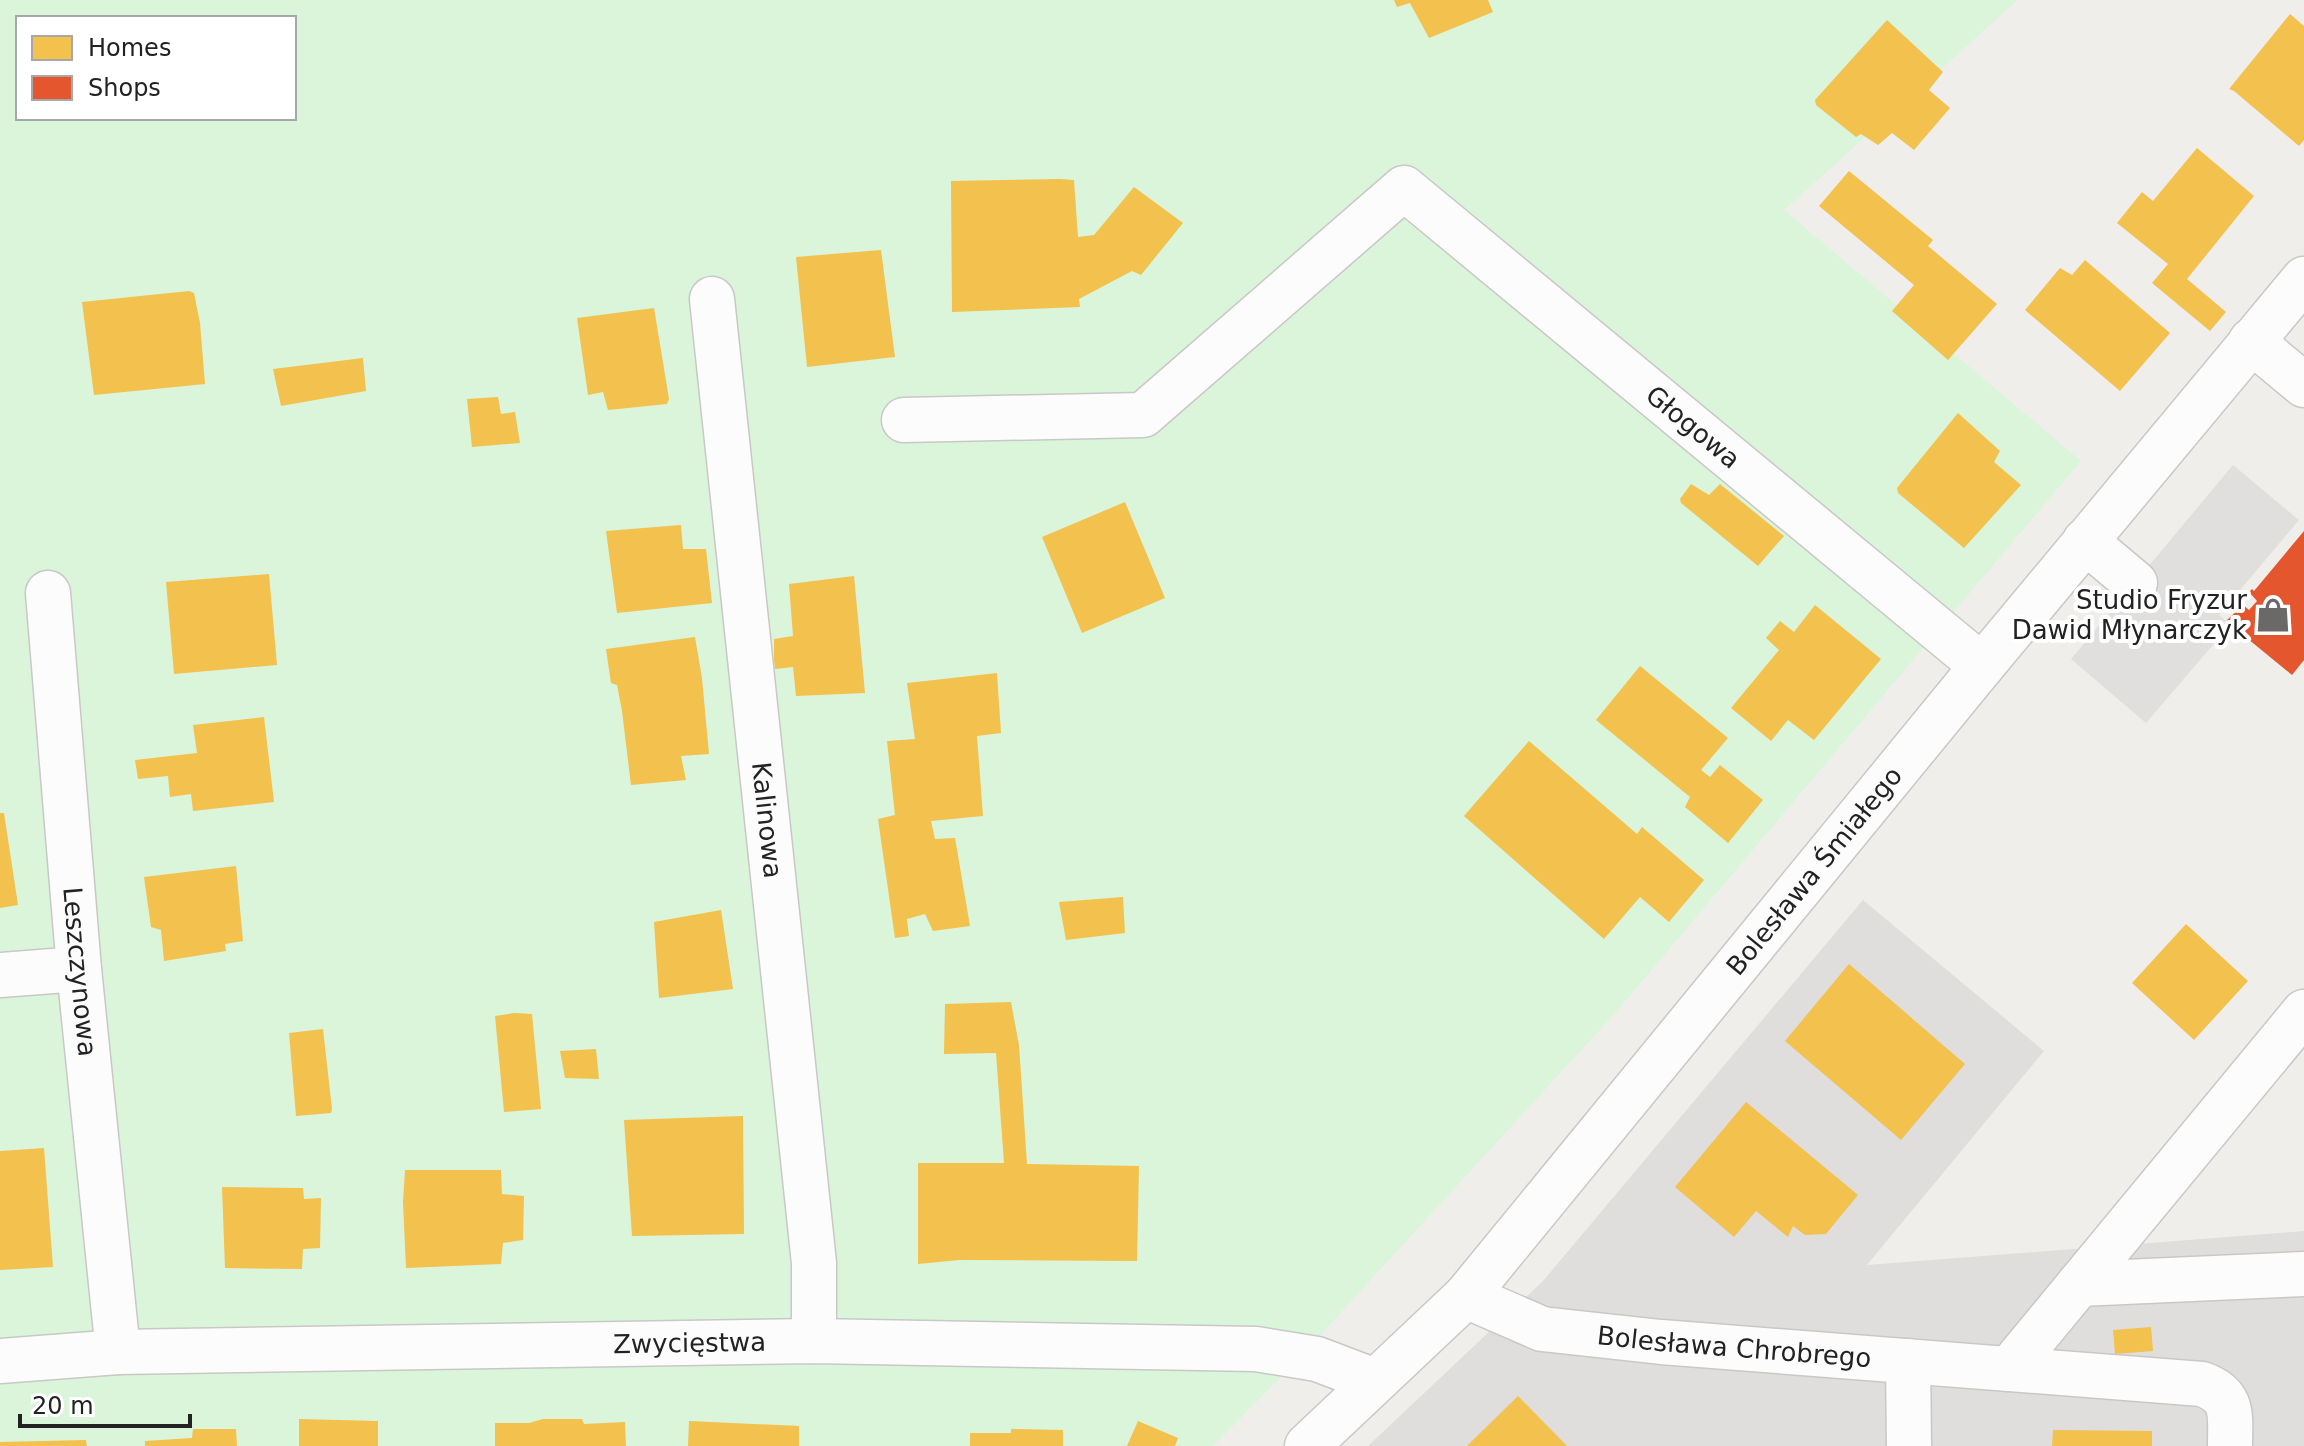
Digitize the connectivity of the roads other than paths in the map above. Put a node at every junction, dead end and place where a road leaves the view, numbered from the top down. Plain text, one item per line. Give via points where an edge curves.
1 (2304, 279) edge
2 (712, 299) dead end
3 (2251, 341) junction
4 (2304, 385) edge
5 (904, 420) dead end
6 (2085, 541) junction
7 (2135, 583) dead end
8 (48, 593) dead end
9 (1982, 666) junction
10 (79, 969) junction
11 (0, 975) edge
12 (2304, 1012) edge
13 (2304, 1274) edge
14 (2079, 1284) junction
15 (1466, 1296) junction
16 (814, 1341) junction
17 (118, 1352) junction
18 (0, 1361) edge
19 (1908, 1361) junction
20 (2009, 1369) junction
21 (1375, 1381) junction
22 (1307, 1446) edge
23 (1909, 1446) edge
24 (2230, 1446) edge

1 - 3 street, Bolesława Śmiałego
2 - 16 street, Kalinowa via 814,1263
3 - 4 street
3 - 6 street, Bolesława Śmiałego
5 - 9 street, Głogowa via 1143,415 1404,188
6 - 7 street
6 - 9 street, Bolesława Śmiałego
8 - 10 street, Leszczynowa
9 - 15 street, Bolesława Śmiałego
10 - 11 street
10 - 17 street, Leszczynowa
12 - 14 street
13 - 14 street
14 - 20 street
15 - 19 street, Bolesława Chrobrego via 1542,1329
15 - 21 street, Bolesława Śmiałego
16 - 17 street, Zwycięstwa
16 - 21 street, Zwycięstwa via 1256,1349 1317,1359
17 - 18 street, Zwycięstwa
19 - 20 street, Bolesława Chrobrego
19 - 23 street
20 - 24 street, Bolesława Chrobrego via 2202,1384 2227,1401
21 - 22 street, Bolesława Śmiałego

